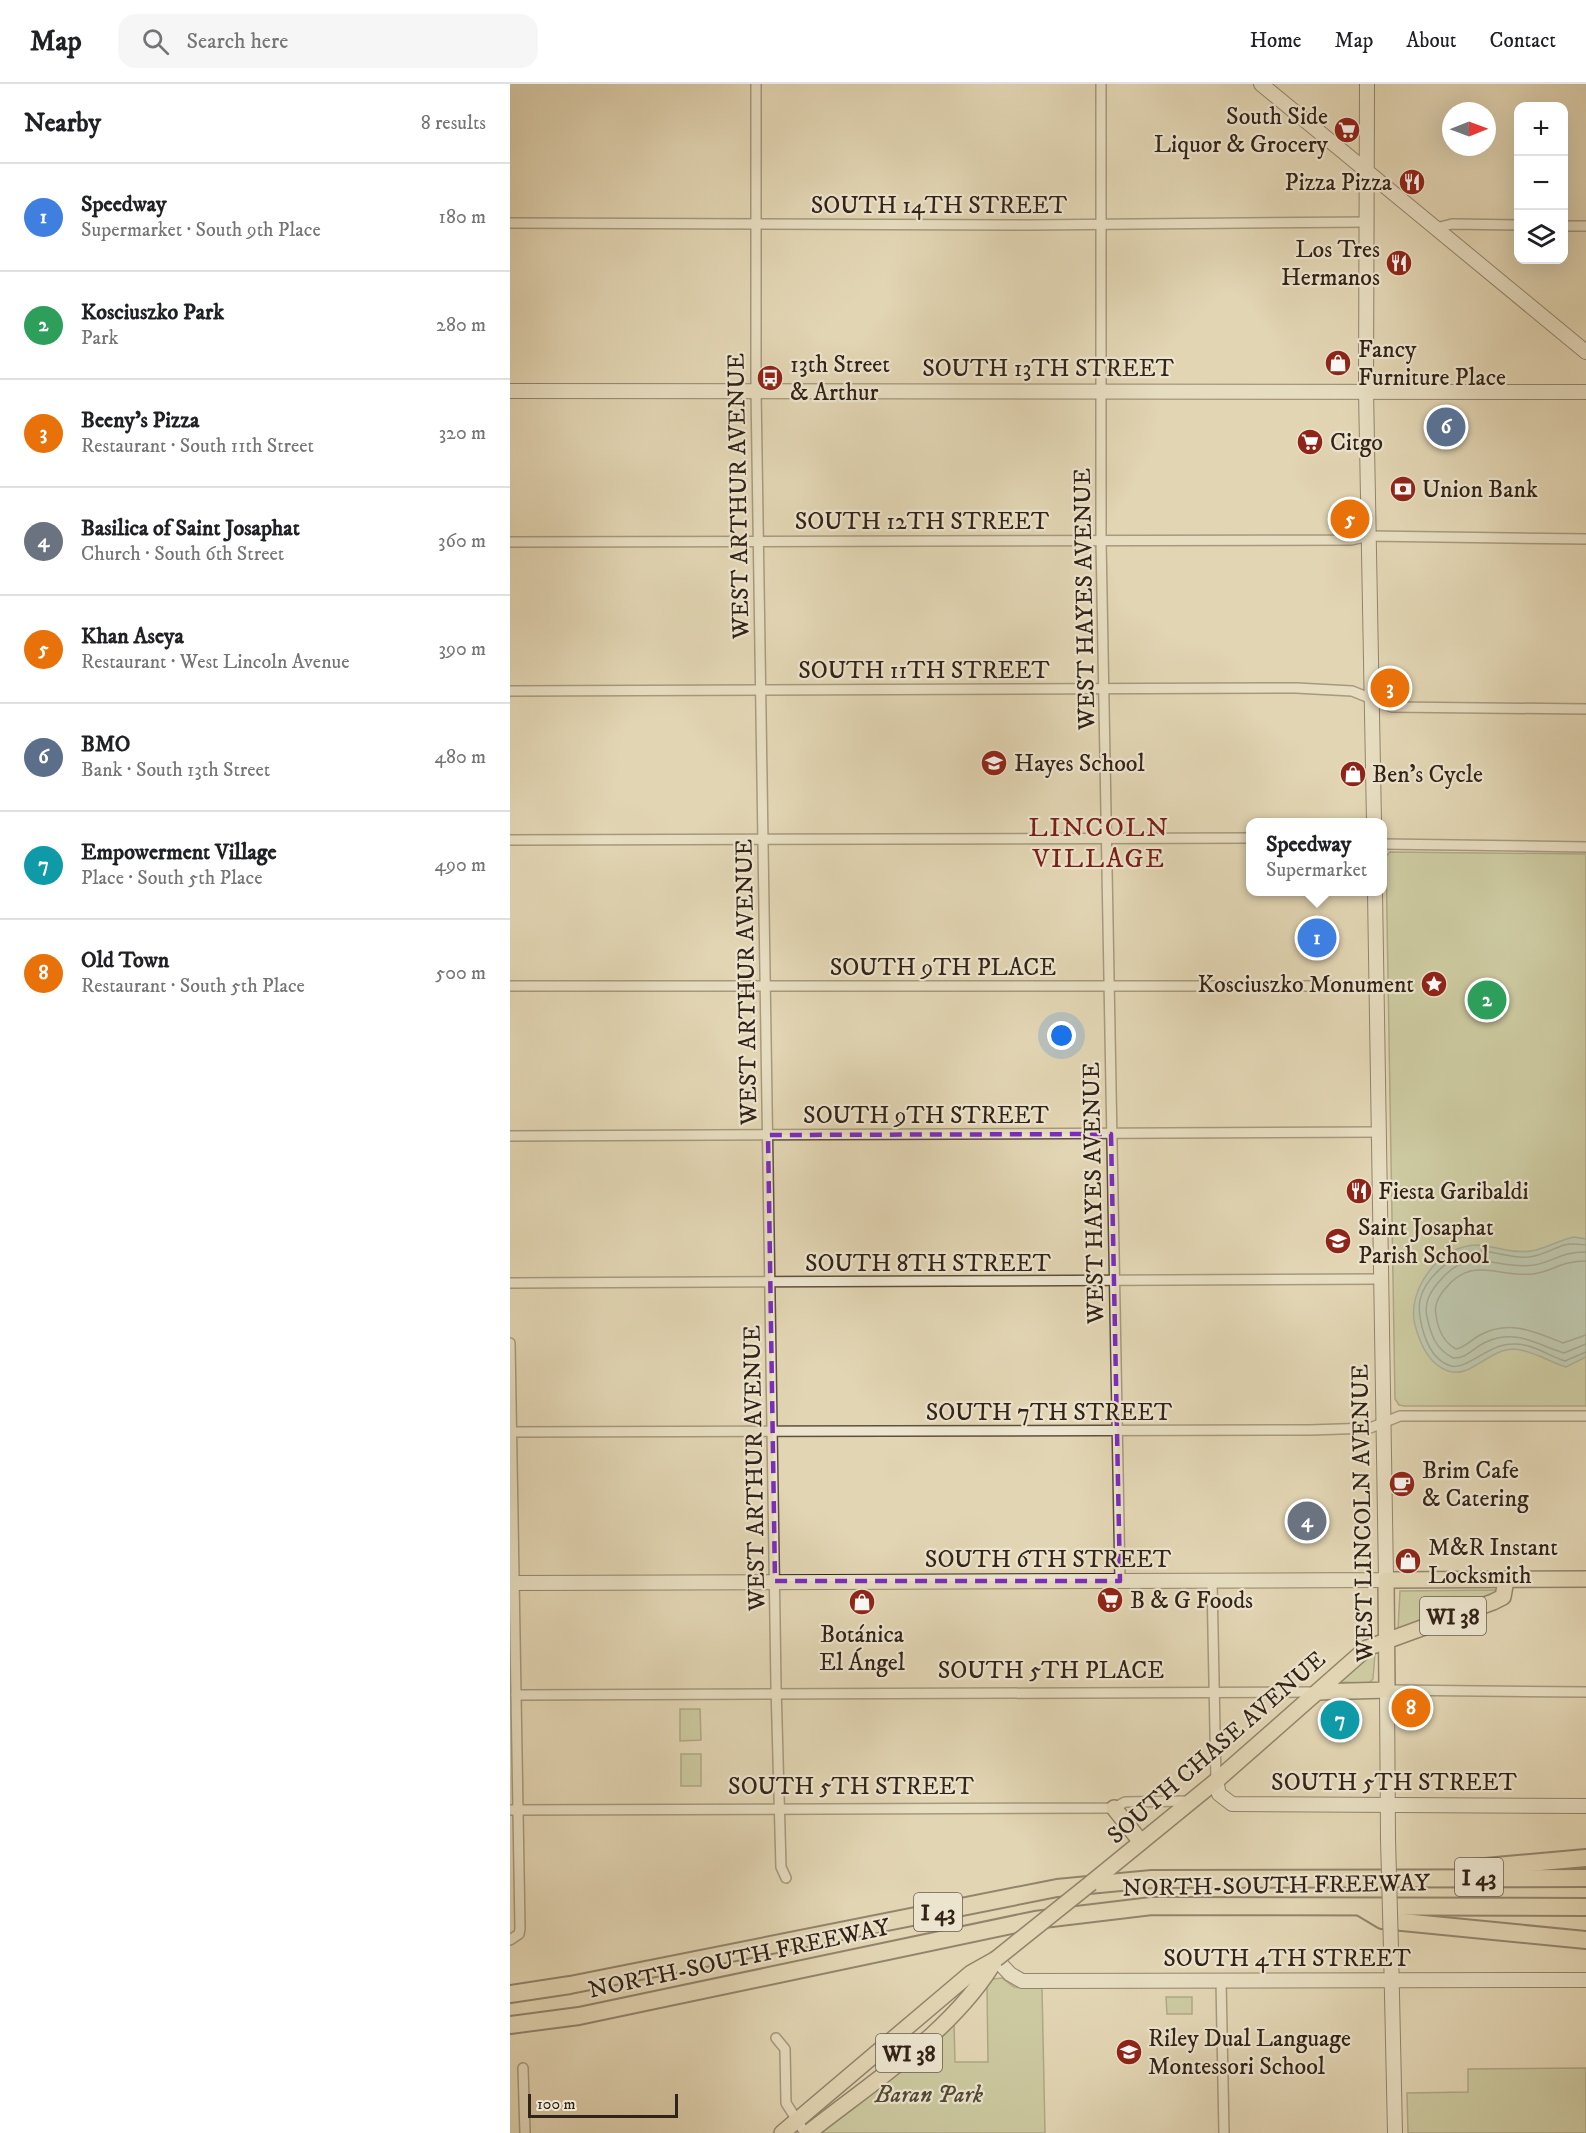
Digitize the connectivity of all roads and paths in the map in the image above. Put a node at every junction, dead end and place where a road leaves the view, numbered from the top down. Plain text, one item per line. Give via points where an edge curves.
1 (756, 84) edge
2 (1101, 84) edge
3 (1261, 84) edge
4 (1367, 84) edge
5 (1367, 171) junction
6 (1367, 222) junction
7 (510, 223) edge
8 (756, 224) junction
9 (1100, 224) junction
10 (1514, 225) edge
11 (1568, 226) edge
12 (1586, 226) edge
13 (1436, 228) junction
14 (1586, 352) edge
15 (756, 390) junction
16 (1101, 390) junction
17 (1366, 390) junction
18 (510, 391) edge
19 (1586, 392) edge
20 (1369, 536) junction
21 (1586, 538) edge
22 (1101, 540) junction
23 (758, 541) junction
24 (510, 542) edge
25 (760, 689) junction
26 (1104, 689) junction
27 (510, 691) edge
28 (1372, 699) junction
29 (1586, 709) edge
30 (1374, 818) edge
31 (1107, 838) junction
32 (1246, 838) edge
33 (510, 840) edge
34 (763, 840) junction
35 (1387, 844) edge
36 (1586, 847) edge
37 (1375, 896) edge
38 (1109, 985) junction
39 (510, 986) edge
40 (1376, 986) junction
41 (766, 987) junction
42 (1379, 1132) junction
43 (1111, 1134) junction
44 (768, 1135) junction
45 (510, 1136) edge
46 (1381, 1279) junction
47 (1114, 1282) junction
48 (510, 1283) edge
49 (771, 1283) junction
50 (510, 1343) edge
51 (1586, 1416) edge
52 (1384, 1422) junction
53 (774, 1431) junction
54 (1117, 1431) junction
55 (511, 1432) edge
56 (1586, 1579) edge
57 (1386, 1580) junction
58 (1506, 1580) junction
59 (775, 1581) junction
60 (1120, 1581) junction
61 (1212, 1581) junction
62 (512, 1582) edge
63 (1387, 1640) junction
64 (1387, 1690) junction
65 (1214, 1692) junction
66 (1318, 1692) junction
67 (1586, 1692) edge
68 (777, 1694) junction
69 (516, 1695) junction
70 (1216, 1781) junction
71 (1191, 1801) junction
72 (1388, 1805) junction
73 (1586, 1806) edge
74 (779, 1808) junction
75 (1114, 1808) junction
76 (514, 1810) edge
77 (1141, 1842) junction
78 (1586, 1858) edge
79 (1371, 1876) junction
80 (786, 1878) dead end
81 (1586, 1878) edge
82 (1586, 1907) edge
83 (1361, 1908) junction
84 (1553, 1935) junction
85 (1586, 1935) edge
86 (514, 1937) edge
87 (1586, 1940) edge
88 (996, 1959) junction
89 (1392, 1979) junction
90 (1221, 1980) junction
91 (1586, 1980) edge
92 (510, 1994) edge
93 (510, 2025) edge
94 (776, 2038) dead end
95 (523, 2068) dead end
96 (804, 2129) edge
97 (525, 2133) edge
98 (782, 2133) edge
99 (1224, 2133) edge
100 (1395, 2133) edge

1 - 8 street, WEST ARTHUR AVENUE
2 - 9 street, WEST HAYES AVENUE
3 - 5 street
4 - 5 street
5 - 6 street
5 - 13 street
6 - 9 street, SOUTH 14TH STREET
6 - 17 street
7 - 8 street, SOUTH 14TH STREET
8 - 9 street, SOUTH 14TH STREET
8 - 15 street, WEST ARTHUR AVENUE
9 - 16 street, WEST HAYES AVENUE
10 - 13 street via 1452,224
11 - 12 street
13 - 14 street
15 - 16 street, SOUTH 13TH STREET
15 - 18 street, SOUTH 13TH STREET
15 - 23 street, WEST ARTHUR AVENUE
16 - 17 street, SOUTH 13TH STREET
16 - 22 street, WEST HAYES AVENUE
17 - 19 street, SOUTH 13TH STREET
17 - 20 street
20 - 21 street, SOUTH 12TH STREET
20 - 22 street, SOUTH 12TH STREET via 1351,540
20 - 28 street
22 - 23 street, SOUTH 12TH STREET
22 - 26 street, WEST HAYES AVENUE
23 - 24 street, SOUTH 12TH STREET
23 - 25 street, WEST ARTHUR AVENUE
25 - 26 street, SOUTH 11TH STREET
25 - 27 street, SOUTH 11TH STREET
25 - 34 street, WEST ARTHUR AVENUE
26 - 28 street, SOUTH 11TH STREET via 1296,688 1352,691
26 - 31 street, WEST HAYES AVENUE
28 - 29 street, SOUTH 11TH STREET via 1392,707
28 - 30 street
31 - 32 street
31 - 34 street
31 - 38 street, WEST HAYES AVENUE
33 - 34 street
34 - 41 street, WEST ARTHUR AVENUE
35 - 36 street
37 - 40 street, WEST LINCOLN AVENUE
38 - 40 street, SOUTH 9TH PLACE
38 - 41 street, SOUTH 9TH PLACE
38 - 43 street, WEST HAYES AVENUE
39 - 41 street, SOUTH 9TH PLACE
40 - 42 street, WEST LINCOLN AVENUE
41 - 44 street, WEST ARTHUR AVENUE
42 - 43 street, SOUTH 9TH STREET
42 - 46 street, WEST LINCOLN AVENUE
43 - 44 street, SOUTH 9TH STREET
43 - 47 street, WEST HAYES AVENUE
44 - 45 street, SOUTH 9TH STREET
44 - 49 street, WEST ARTHUR AVENUE
46 - 47 street, SOUTH 8TH STREET
46 - 52 street, WEST LINCOLN AVENUE
47 - 49 street, SOUTH 8TH STREET
47 - 54 street, WEST HAYES AVENUE
48 - 49 street, SOUTH 8TH STREET
49 - 53 street, WEST ARTHUR AVENUE
50 - 55 street
51 - 52 street, SOUTH 7TH STREET via 1400,1416
52 - 54 street, SOUTH 7TH STREET via 1370,1428 1321,1430
52 - 57 street, WEST LINCOLN AVENUE
53 - 54 street, SOUTH 7TH STREET
53 - 55 street, SOUTH 7TH STREET
53 - 59 street, WEST ARTHUR AVENUE
54 - 60 street, WEST HAYES AVENUE
55 - 62 street
56 - 58 main road, SOUTH 6TH STREET / WI 38
57 - 58 main road, SOUTH 6TH STREET / WI 38
57 - 61 street, SOUTH 6TH STREET
57 - 63 main road, WEST LINCOLN AVENUE / WI 38
58 - 63 main road, SOUTH CHASE AVENUE / WI 38 via 1503,1597
59 - 60 street, SOUTH 6TH STREET
59 - 62 street, SOUTH 6TH STREET
59 - 68 street, WEST ARTHUR AVENUE
60 - 61 street, SOUTH 6TH STREET
61 - 65 street
62 - 69 street
63 - 64 main road, WEST LINCOLN AVENUE
63 - 66 main road, SOUTH CHASE AVENUE / WI 38 via 1367,1648
64 - 66 main road, SOUTH 5TH PLACE
64 - 67 street, SOUTH 5TH PLACE
64 - 72 street, WEST LINCOLN AVENUE
65 - 66 street, SOUTH 5TH PLACE
65 - 68 street, SOUTH 5TH PLACE
65 - 70 street
66 - 70 main road, SOUTH CHASE AVENUE / WI 38
68 - 69 street, SOUTH 5TH PLACE
68 - 74 street, WEST ARTHUR AVENUE
69 - 76 street
70 - 71 main road, SOUTH CHASE AVENUE / WI 38
70 - 72 street, SOUTH 5TH STREET via 1219,1794 1232,1804
71 - 75 street, SOUTH 5TH STREET via 1125,1802
71 - 77 main road, SOUTH CHASE AVENUE / WI 38
72 - 73 street, SOUTH 5TH STREET
72 - 89 street, WEST LINCOLN AVENUE, bridge
74 - 75 street, SOUTH 5TH STREET
74 - 76 street, SOUTH 5TH STREET
74 - 80 street, WEST ARTHUR AVENUE via 781,1867
75 - 77 main road
76 - 86 street
77 - 88 main road, SOUTH CHASE AVENUE / WI 38, bridge
78 - 79 highway
79 - 81 highway, NORTH-SOUTH FREEWAY / I 43
79 - 92 highway, NORTH-SOUTH FREEWAY / I 43 via 1152,1879 1057,1888
82 - 83 highway, NORTH-SOUTH FREEWAY / I 43
83 - 84 highway via 1382,1920
83 - 93 highway, NORTH-SOUTH FREEWAY / I 43 via 1152,1906 1035,1920 579,2016
84 - 85 highway
84 - 87 highway
88 - 90 street, SOUTH 4TH STREET via 1022,1981
88 - 96 main road, SOUTH CHASE AVENUE / WI 38 via 971,1973
89 - 90 street, SOUTH 4TH STREET
89 - 91 street, SOUTH 4TH STREET
89 - 100 street, WEST LINCOLN AVENUE
90 - 99 street
94 - 96 street via 785,2049 786,2103
95 - 97 street
96 - 98 main road, SOUTH CHASE AVENUE / WI 38

